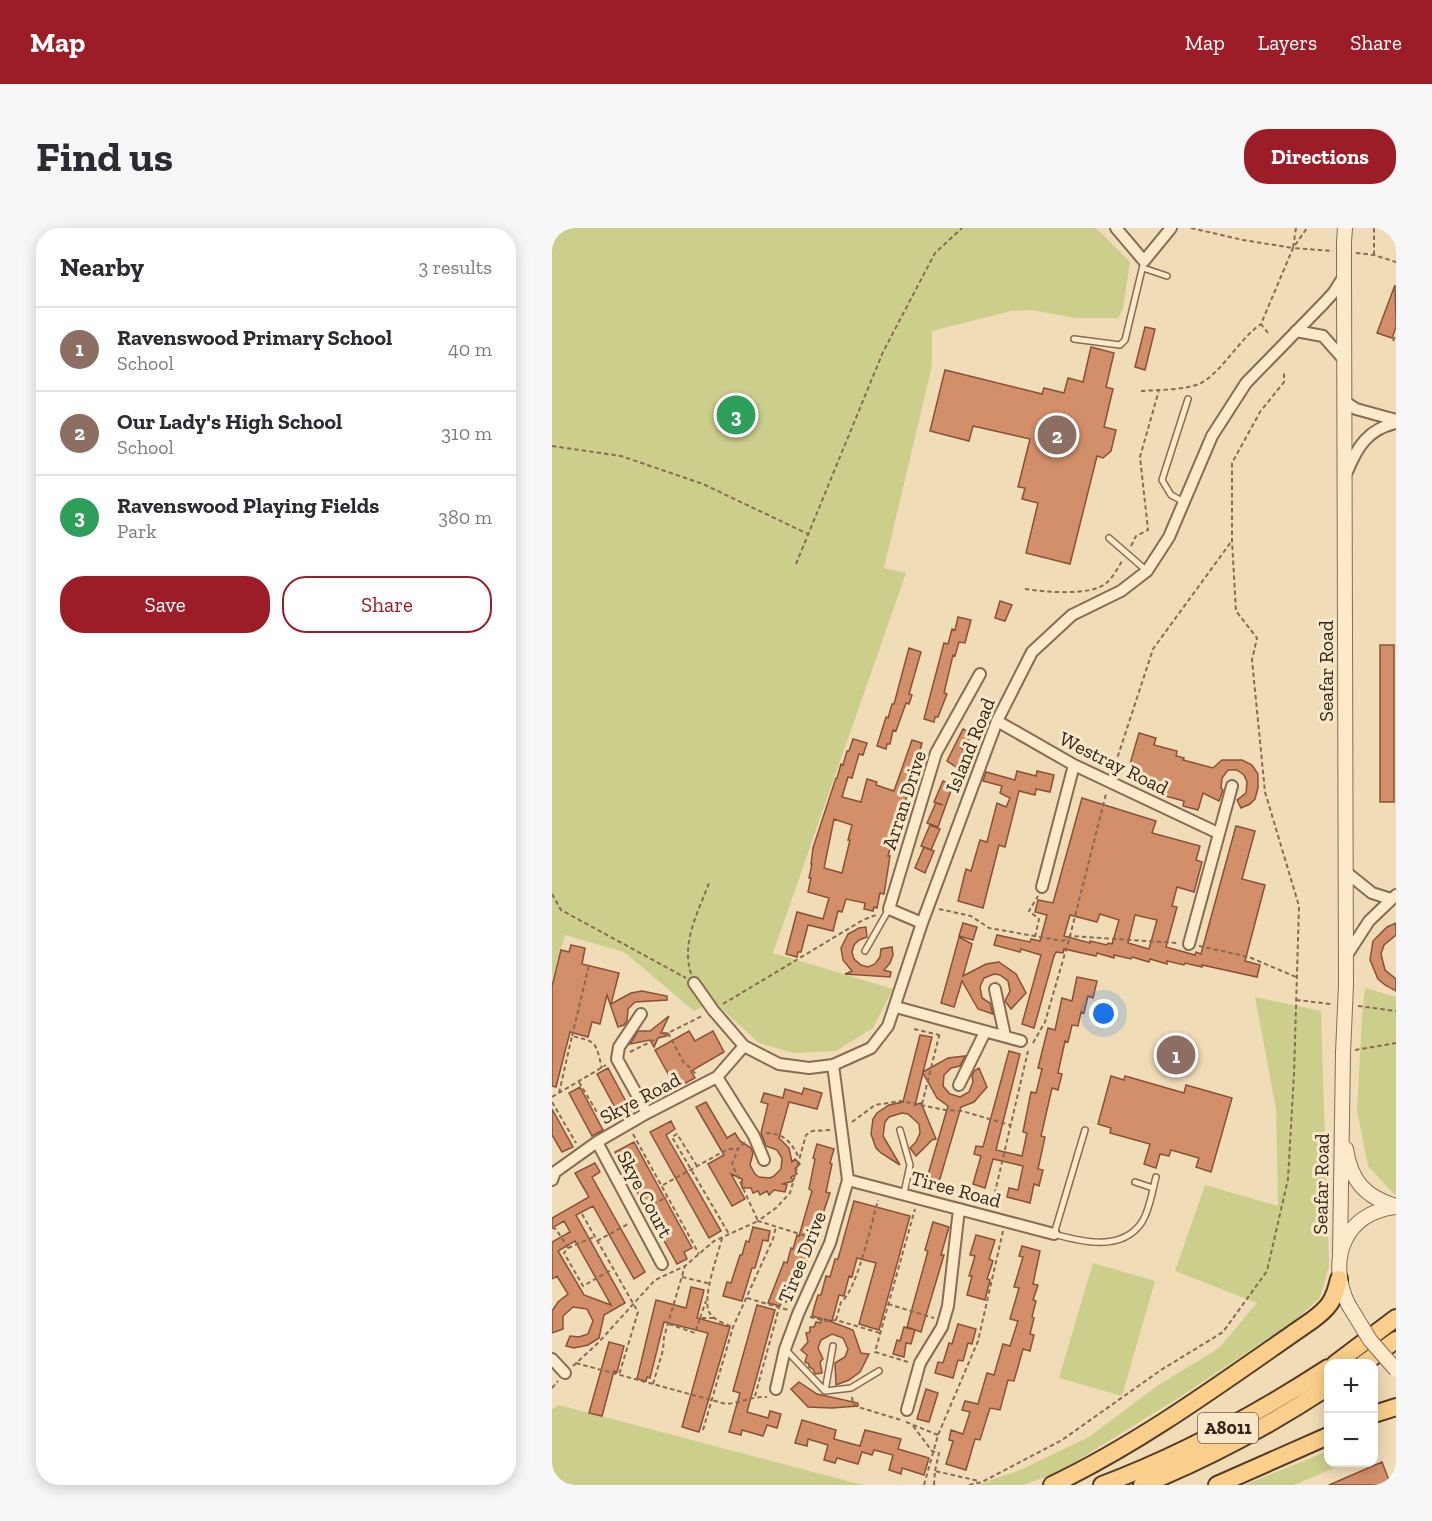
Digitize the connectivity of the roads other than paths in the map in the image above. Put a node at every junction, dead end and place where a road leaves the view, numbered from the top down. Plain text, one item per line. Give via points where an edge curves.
1 (1116, 228) edge
2 (1171, 228) edge
3 (1345, 244) edge
4 (1143, 265) junction
5 (1167, 276) dead end
6 (1344, 276) junction
7 (1296, 331) junction
8 (1074, 339) dead end
9 (1345, 361) junction
10 (1188, 399) dead end
11 (1345, 402) junction
12 (1396, 422) edge
13 (1346, 475) junction
14 (1184, 502) junction
15 (1109, 538) dead end
16 (1147, 571) junction
17 (980, 674) dead end
18 (996, 721) junction
19 (1074, 765) junction
20 (1232, 786) dead end
21 (1218, 833) junction
22 (1347, 872) junction
23 (1042, 887) road end
24 (1394, 897) edge
25 (888, 909) junction
26 (922, 922) junction
27 (1189, 944) road end
28 (865, 951) dead end
29 (1347, 955) junction
30 (694, 982) road end
31 (995, 989) dead end
32 (896, 1007) junction
33 (641, 1014) dead end
34 (985, 1032) junction
35 (1005, 1036) junction
36 (1021, 1041) dead end
37 (744, 1046) junction
38 (833, 1065) junction
39 (717, 1077) junction
40 (958, 1085) dead end
41 (647, 1113) junction
42 (1342, 1115) junction
43 (900, 1130) dead end
44 (1084, 1130) dead end
45 (597, 1142) junction
46 (764, 1160) dead end
47 (1156, 1177) dead end
48 (552, 1180) edge
49 (848, 1180) junction
50 (1136, 1182) dead end
51 (1153, 1188) junction
52 (904, 1193) junction
53 (1396, 1207) edge
54 (959, 1209) junction
55 (1054, 1234) junction
56 (1340, 1254) junction
57 (663, 1264) dead end
58 (1339, 1279) junction
59 (1396, 1318) edge
60 (1396, 1340) edge
61 (832, 1346) dead end
62 (785, 1349) junction
63 (552, 1359) edge
64 (1342, 1359) edge
65 (1370, 1359) edge
66 (1396, 1370) edge
67 (879, 1371) dead end
68 (1324, 1371) edge
69 (565, 1373) road end
70 (776, 1389) road end
71 (1324, 1390) edge
72 (825, 1391) junction
73 (1396, 1407) edge
74 (907, 1410) dead end
75 (1377, 1413) edge
76 (1324, 1438) edge
77 (1052, 1485) edge
78 (1102, 1485) edge
79 (1142, 1485) edge
80 (1217, 1485) edge

1 - 4 street
2 - 4 street
3 - 6 street, Seafar Road, bridge
4 - 5 lane
4 - 8 lane via 1125,340 1120,345 1110,345
6 - 7 street, Island Road
6 - 9 street, Seafar Road
7 - 9 street via 1323,336
7 - 14 street, Island Road via 1246,382 1212,436
9 - 11 street, Seafar Road
10 - 14 lane via 1162,480 1171,495
11 - 12 street
11 - 13 street, Seafar Road
12 - 13 street via 1371,432
13 - 22 street, Seafar Road
14 - 16 street, Island Road via 1169,537
15 - 16 lane
16 - 18 street, Island Road via 1121,591 1072,615 1032,651
17 - 25 street, Arran Drive via 936,753
18 - 19 street, Westray Road
18 - 26 street, Island Road
19 - 21 street, Westray Road
19 - 23 street
20 - 21 street
21 - 27 street
22 - 24 street via 1372,893
22 - 29 street, Seafar Road
24 - 29 street via 1369,921
25 - 26 street
25 - 28 lane
26 - 32 street, Island Road
29 - 42 street, Seafar Road, bridge
30 - 37 street, Island Road
31 - 35 street
32 - 34 street
32 - 38 street, Island Road via 888,1026 871,1048
33 - 41 street via 619,1047 617,1059
34 - 35 street
34 - 40 street
35 - 36 street
37 - 38 street, Island Road via 779,1064 808,1068
37 - 39 street, Skye Road
38 - 49 street, Tiree Drive
39 - 41 street, Skye Road
39 - 46 street via 754,1136
41 - 45 street, Skye Road
42 - 53 street, Seafar Road via 1353,1175 1370,1196
42 - 56 street, Seafar Road
43 - 52 lane via 910,1165
44 - 55 lane
45 - 48 street, Skye Road via 555,1172
45 - 57 street, Skye Court
47 - 51 lane
49 - 52 street, Tiree Road
49 - 62 street, Tiree Drive via 830,1243
50 - 51 lane
51 - 55 lane via 1142,1223 1119,1239 1084,1242
52 - 54 street, Tiree Road
53 - 56 street via 1373,1212 1360,1220
54 - 55 street, Tiree Road
54 - 74 street via 948,1306 919,1365
56 - 58 street, Seafar Road
58 - 66 street, bridge via 1348,1304 1370,1340
58 - 77 main road via 1326,1310 1311,1321 1161,1423
59 - 64 main road
60 - 65 main road
61 - 72 lane
62 - 70 street, Tiree Drive
62 - 72 lane
63 - 69 street
67 - 72 lane via 851,1388
68 - 78 main road, A8011 via 1209,1438
71 - 79 main road, A8011 via 1214,1453
73 - 75 main road
76 - 80 main road

